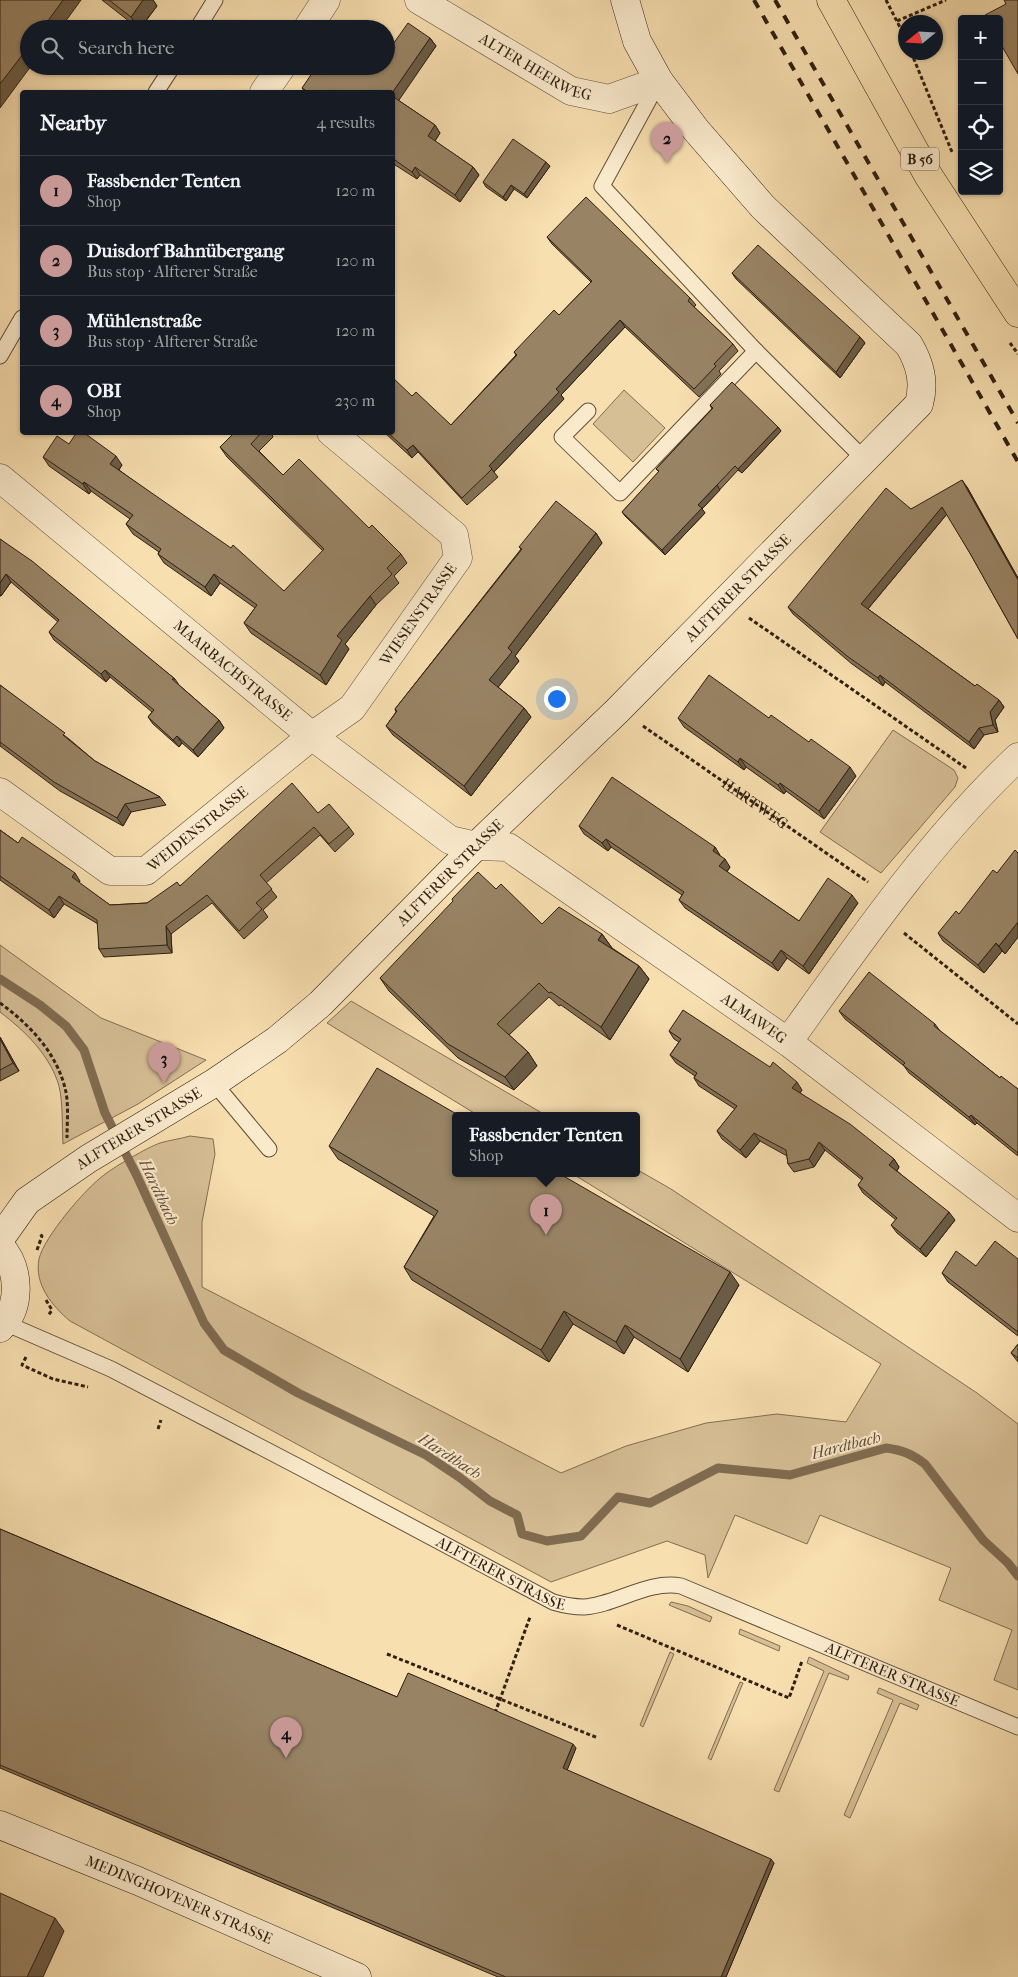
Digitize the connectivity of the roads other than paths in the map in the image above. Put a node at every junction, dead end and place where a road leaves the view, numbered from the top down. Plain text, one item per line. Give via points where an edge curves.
1 (215, 0) edge
2 (326, 0) edge
3 (419, 0) edge
4 (625, 0) edge
5 (831, 0) edge
6 (203, 20) edge
7 (313, 20) edge
8 (166, 75) edge
9 (276, 75) edge
10 (659, 81) junction
11 (157, 90) edge
12 (265, 90) edge
13 (1018, 314) edge
14 (20, 321) edge
15 (756, 351) junction
16 (0, 356) edge
17 (588, 411) dead end
18 (335, 435) edge
19 (864, 459) junction
20 (0, 478) edge
21 (312, 736) junction
22 (1018, 757) edge
23 (0, 792) edge
24 (476, 846) junction
25 (788, 1042) junction
26 (214, 1083) junction
27 (269, 1148) dead end
28 (1018, 1218) edge
29 (0, 1239) edge
30 (0, 1246) edge
31 (2, 1326) edge
32 (1018, 1727) edge
33 (0, 1825) edge
34 (357, 1977) edge

1 - 6 lane
2 - 7 street
3 - 10 street, ALTER HEERWEG via 570,92 609,99
4 - 10 street, ALFTERER STRASSE via 637,41
5 - 13 main road, B 56 via 928,175
8 - 11 lane
9 - 12 street
10 - 15 lane via 602,186
10 - 19 street, ALFTERER STRASSE via 696,130 763,207 909,345 920,368 922,393 919,404
14 - 16 lane
15 - 17 lane via 620,493 562,437
15 - 19 lane
18 - 21 street, WIESENSTRASSE via 454,535 458,558 352,708
19 - 24 street, ALFTERER STRASSE via 617,711
20 - 21 street, MAARBACHSTRASSE
21 - 23 street, WEIDENSTRASSE via 146,871 110,871
21 - 24 street, MAARBACHSTRASSE via 450,840
22 - 25 street via 988,785 884,908
24 - 25 street, ALMAWEG via 508,847
24 - 26 street, ALFTERER STRASSE via 320,1004 277,1040
25 - 28 street, ALMAWEG
26 - 27 lane
26 - 29 street, ALFTERER STRASSE via 78,1165 27,1201
30 - 31 street, ALFTERER STRASSE via 14,1273 16,1285 13,1307
31 - 32 lane, ALFTERER STRASSE via 111,1369 562,1605 584,1606 658,1586 689,1588
33 - 34 street, MEDINGHOVENER STRASSE via 138,1881

